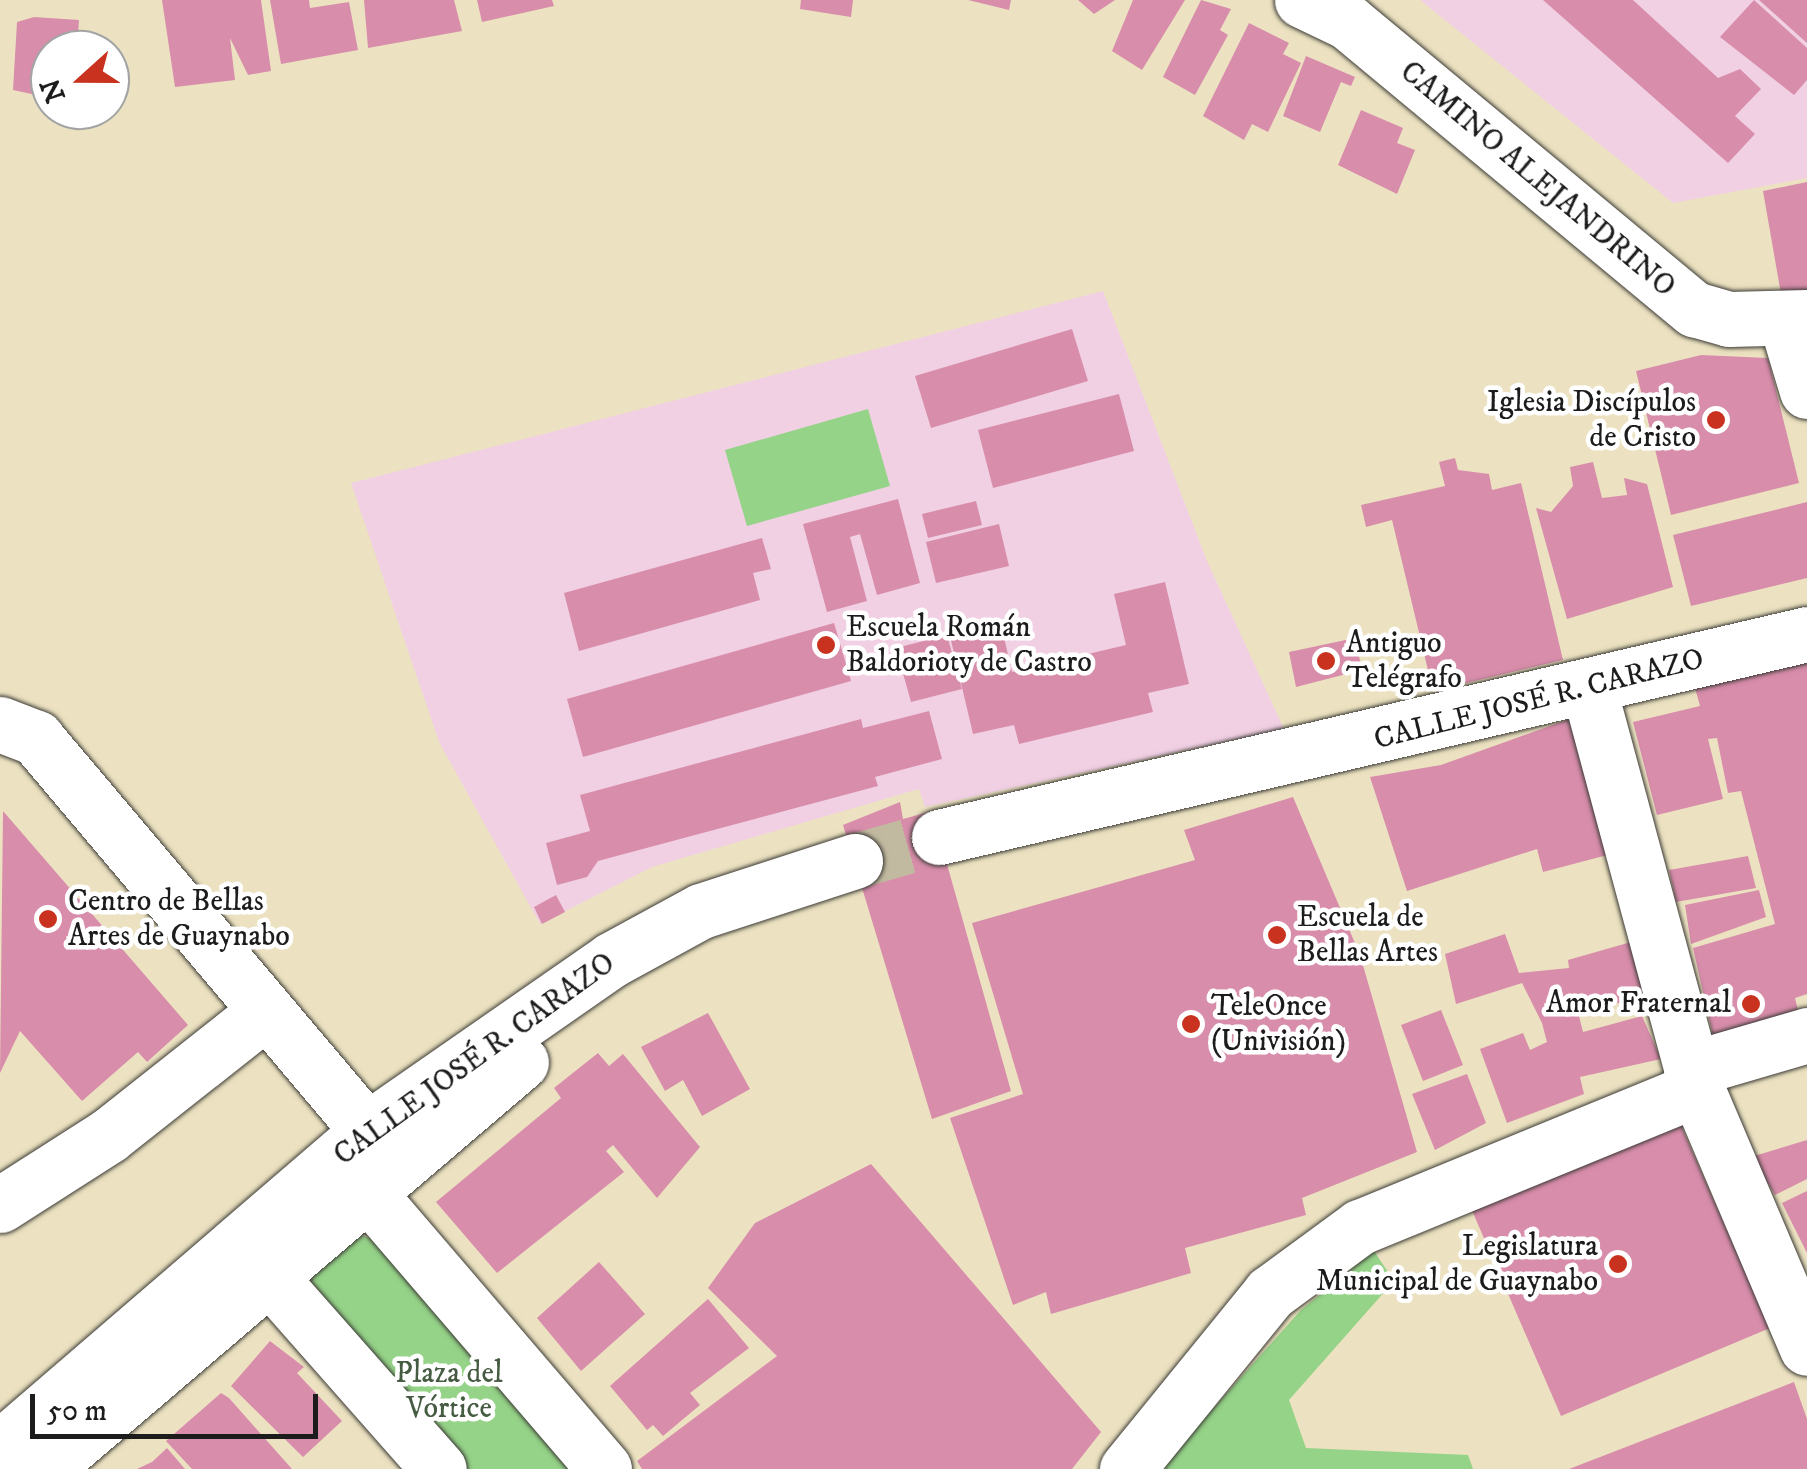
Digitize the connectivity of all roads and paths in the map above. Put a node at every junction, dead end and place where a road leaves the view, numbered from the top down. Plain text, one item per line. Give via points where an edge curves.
1 (1302, 0) edge
2 (1796, 319) edge
3 (1807, 391) edge
4 (1807, 634) edge
5 (1590, 689) junction
6 (0, 724) edge
7 (943, 853) tunnel mouth
8 (266, 1011) junction
9 (1807, 1035) edge
10 (1694, 1080) junction
11 (357, 1160) junction
12 (0, 1204) edge
13 (254, 1258) junction
14 (1807, 1348) edge
15 (0, 1448) edge
16 (44, 1469) edge
17 (439, 1469) edge
18 (604, 1469) edge
19 (1128, 1469) edge

1 - 2 street, CAMINO ALEJANDRINO via 1348,22 1668,292 1729,319
2 - 3 street
4 - 5 street, CALLE JOSÉ R. CARAZO
5 - 7 street, CALLE JOSÉ R. CARAZO via 1271,766 1214,793
5 - 10 street
6 - 8 street via 36,738
8 - 11 street
8 - 12 street via 108,1136
9 - 10 street
10 - 14 street
10 - 19 street via 1360,1227 1270,1293
11 - 11 street, CALLE JOSÉ R. CARAZO via 644,972 855,872 701,910 532,1015
11 - 13 street, CALLE JOSÉ R. CARAZO
11 - 18 street
13 - 15 street, CALLE JOSÉ R. CARAZO
13 - 16 street, CALLE JOSÉ R. CARAZO
13 - 17 street

